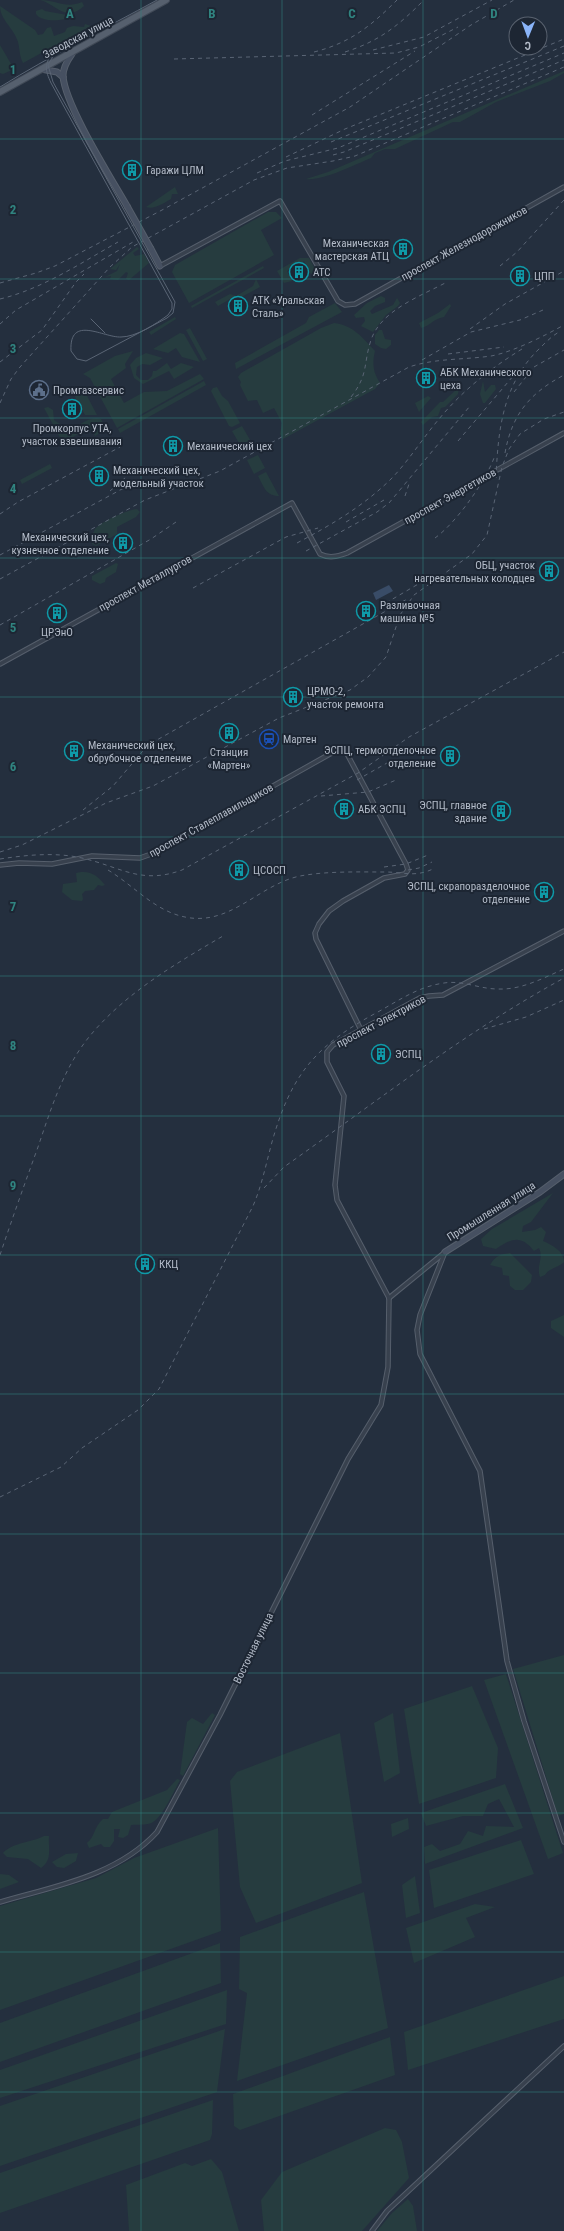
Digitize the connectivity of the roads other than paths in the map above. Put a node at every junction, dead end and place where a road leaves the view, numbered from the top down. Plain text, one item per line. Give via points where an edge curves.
1 (166, 0) edge
2 (72, 54) junction
3 (41, 69) junction
4 (63, 77) junction
5 (0, 92) edge
6 (564, 187) edge
7 (160, 266) joint
8 (564, 433) edge
9 (320, 554) joint
10 (0, 664) edge
11 (0, 865) edge
12 (564, 930) edge
13 (360, 1030) junction
14 (564, 1174) edge
15 (445, 1252) junction
16 (389, 1298) junction
17 (564, 1842) edge
18 (0, 1902) edge
19 (564, 2046) edge
20 (372, 2231) edge

1 - 2 main road, Заводская улица
2 - 3 main road, Заводская улица
2 - 4 street via 64,68
3 - 4 street via 57,72
3 - 5 main road, Заводская улица
4 - 7 street, bridge via 69,99
6 - 7 street, проспект Железнодорожников via 355,304 345,305 338,301 280,201
8 - 9 street, проспект Энергетиков via 354,549 336,557
9 - 10 street, проспект Металлургов via 292,503
11 - 13 street, проспект Сталеплавильщиков via 52,864 92,856 140,858 154,853 337,750 343,750 378,810 408,870 405,874 384,878 343,901 329,912 315,932 316,939
12 - 13 street, проспект Электриков via 443,995 420,998
13 - 16 street, проспект Электриков via 333,1045 327,1052 328,1062 344,1096 335,1185 342,1212
14 - 15 street, Промышленная улица
15 - 16 street, Промышленная улица
15 - 17 street via 420,1315 417,1338 420,1354 480,1471 507,1660 524,1721
16 - 18 street, Восточная улица via 388,1367 381,1405 348,1459 220,1715 157,1832 144,1847 129,1858 104,1870
19 - 20 street via 392,2206

